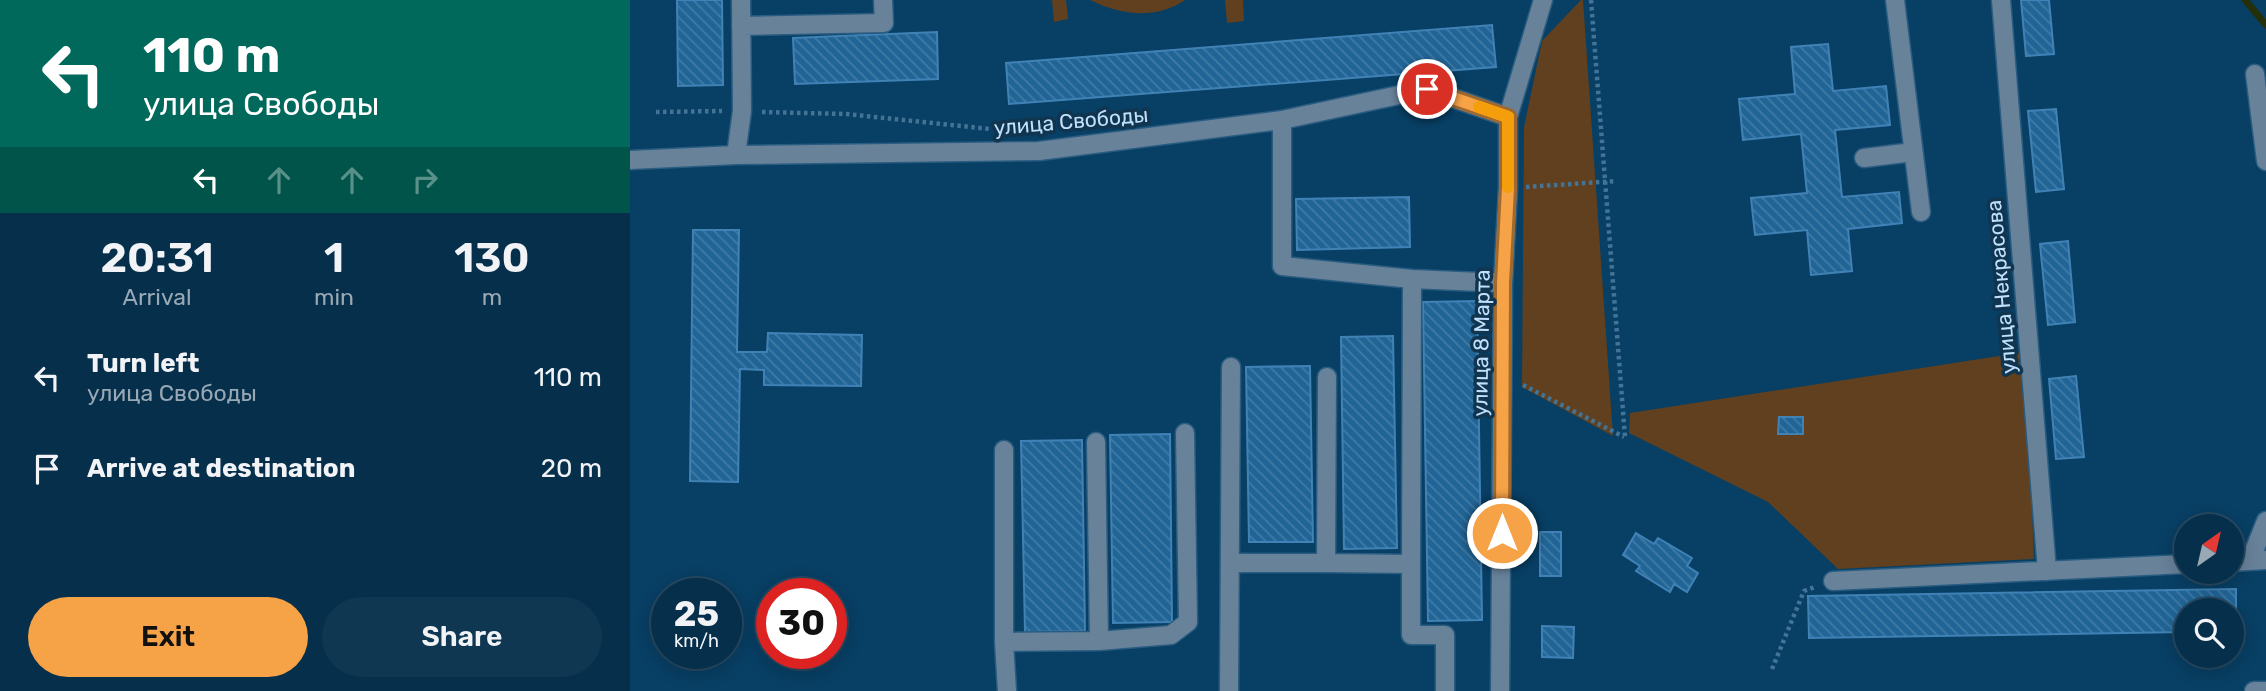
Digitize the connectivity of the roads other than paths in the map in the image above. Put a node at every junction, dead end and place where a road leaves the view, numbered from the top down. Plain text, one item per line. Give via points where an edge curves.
1 (741, 0) edge
2 (883, 0) edge
3 (1543, 0) edge
4 (1895, 0) edge
5 (2001, 0) edge
6 (741, 26) junction
7 (2255, 74) dead end
8 (1508, 117) junction
9 (1282, 120) junction
10 (1913, 152) junction
11 (736, 155) junction
12 (1864, 158) dead end
13 (630, 160) edge
14 (2266, 161) edge
15 (1921, 212) dead end
16 (1412, 279) junction
17 (1503, 283) junction
18 (1231, 367) dead end
19 (1327, 377) dead end
20 (1185, 433) dead end
21 (1096, 442) dead end
22 (1004, 450) dead end
23 (2266, 521) edge
24 (2258, 561) edge
25 (1230, 563) junction
26 (1326, 563) junction
27 (1411, 564) junction
28 (2174, 565) edge
29 (2047, 571) junction
30 (1833, 581) road end
31 (1099, 641) junction
32 (1004, 642) junction
33 (1007, 691) edge
34 (1229, 691) edge
35 (1445, 691) edge
36 (1500, 691) edge
37 (2254, 691) edge
38 (2266, 691) edge

1 - 6 street
2 - 6 street via 884,23
3 - 8 street, улица 8 Марта
4 - 10 street
5 - 29 street, улица Некрасова
6 - 11 street via 742,111
7 - 14 street
8 - 9 street, улица Свободы via 1427,89
8 - 17 street, улица 8 Марта
9 - 11 street, улица Свободы via 1038,151
9 - 16 street via 1282,266
10 - 12 street
10 - 15 street
11 - 13 street, улица Свободы
16 - 17 street
16 - 27 street
17 - 36 street, улица 8 Марта
18 - 25 street
19 - 26 street
20 - 31 street via 1188,622 1171,635
21 - 31 street
22 - 32 street
23 - 24 street
25 - 26 street
25 - 34 street
26 - 27 street
27 - 35 street via 1411,635 1445,635
28 - 29 street
29 - 30 street
31 - 32 street
32 - 33 street
37 - 38 street

